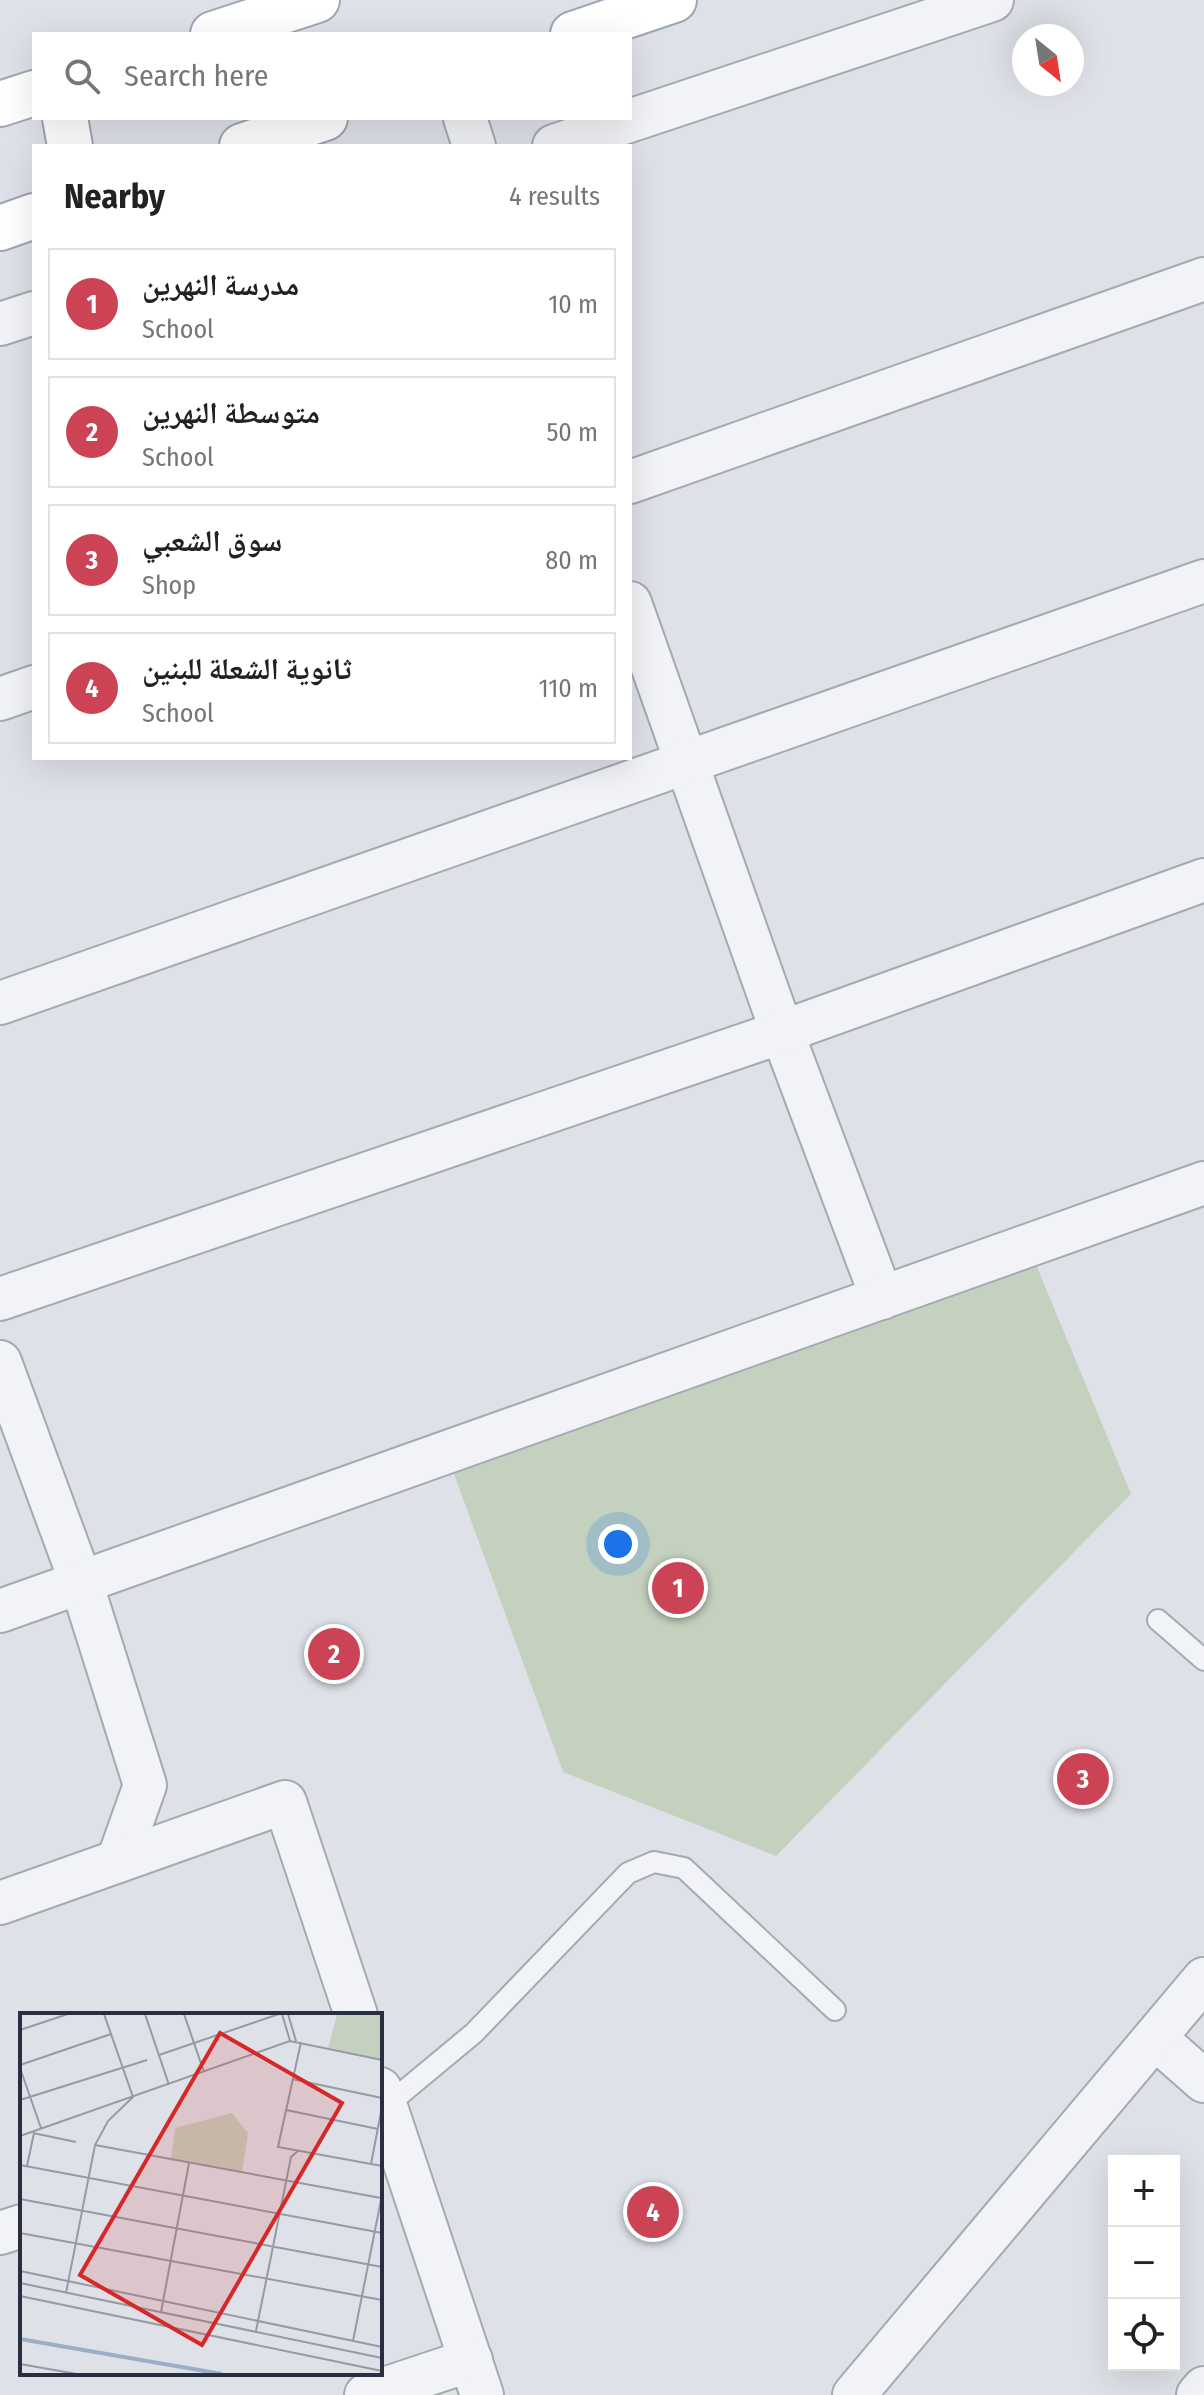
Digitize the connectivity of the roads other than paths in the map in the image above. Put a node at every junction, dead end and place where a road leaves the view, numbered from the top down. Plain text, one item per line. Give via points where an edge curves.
1 (317, 0) edge
2 (674, 0) edge
3 (992, 0) edge
4 (219, 32) edge
5 (579, 32) edge
6 (32, 94) edge
7 (0, 104) edge
8 (65, 120) edge
9 (319, 120) edge
10 (466, 120) edge
11 (632, 120) edge
12 (632, 120) edge
13 (70, 144) edge
14 (248, 144) edge
15 (473, 144) edge
16 (560, 144) edge
17 (32, 217) edge
18 (0, 228) edge
19 (1204, 279) edge
20 (32, 314) edge
21 (0, 324) edge
22 (632, 481) edge
23 (1204, 581) edge
24 (632, 608) edge
25 (32, 688) edge
26 (0, 699) edge
27 (688, 761) junction
28 (1204, 880) edge
29 (0, 1003) edge
30 (782, 1032) junction
31 (1204, 1183) edge
32 (882, 1298) junction
33 (0, 1299) edge
34 (0, 1362) edge
35 (81, 1582) junction
36 (0, 1611) edge
37 (1158, 1620) dead end
38 (1204, 1660) edge
39 (118, 1861) junction
40 (0, 1903) edge
41 (1204, 1979) edge
42 (835, 2010) dead end
43 (355, 2013) edge
44 (1155, 2038) junction
45 (1204, 2081) edge
46 (382, 2101) edge
47 (20, 2227) edge
48 (0, 2233) edge
49 (477, 2377) edge
50 (1204, 2388) edge
51 (366, 2395) edge
52 (854, 2395) edge
53 (1198, 2395) edge

1 - 4 main road
2 - 5 main road
3 - 12 street
6 - 7 main road
8 - 13 main road
9 - 14 main road
10 - 15 street
11 - 16 street
17 - 18 main road
19 - 22 street
20 - 21 street
23 - 27 street
24 - 27 street
25 - 26 street
27 - 29 street
27 - 30 street
28 - 30 street
30 - 32 street
30 - 33 street
31 - 32 street
32 - 35 street
34 - 35 street
35 - 36 street
35 - 39 street via 145,1785
37 - 38 lane
39 - 40 street
39 - 43 street via 285,1802
41 - 44 street
42 - 46 lane via 684,1868 654,1862 628,1873 474,2033
44 - 45 street
44 - 52 street
46 - 49 street
47 - 48 street
49 - 51 street
50 - 53 street

